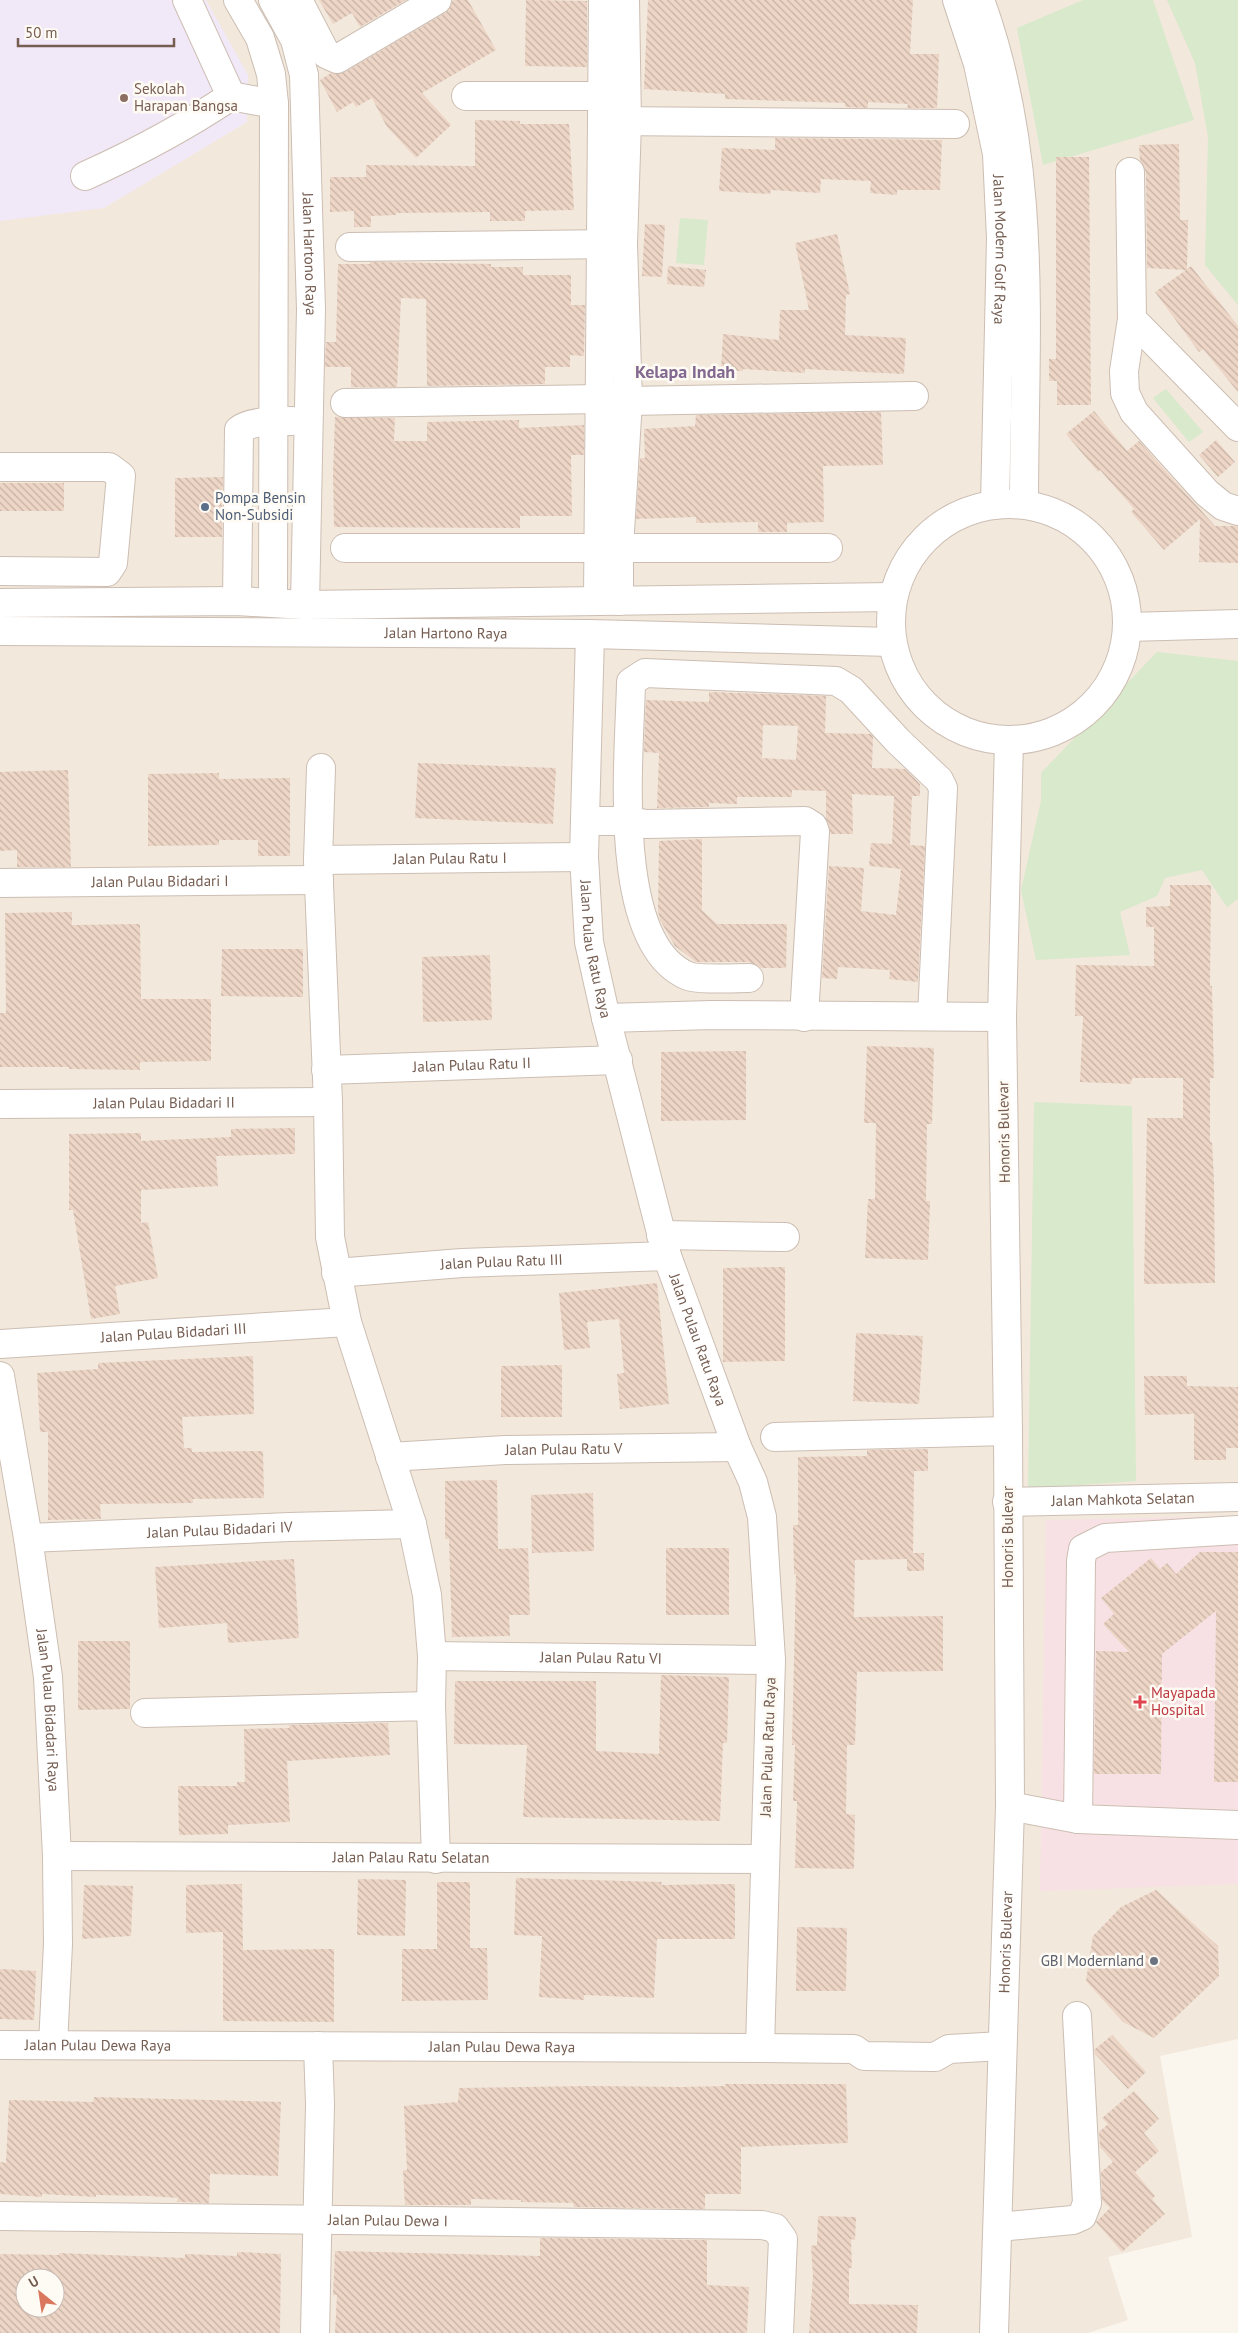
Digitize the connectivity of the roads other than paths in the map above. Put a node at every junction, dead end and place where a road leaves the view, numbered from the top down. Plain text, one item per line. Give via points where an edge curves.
1 (187, 0) edge
2 (238, 0) edge
3 (273, 0) edge
4 (298, 0) edge
5 (436, 0) edge
6 (603, 0) edge
7 (625, 0) edge
8 (958, 0) edge
9 (980, 0) edge
10 (231, 96) junction
11 (466, 96) dead end
12 (274, 104) junction
13 (610, 113) junction
14 (955, 124) dead end
15 (1130, 172) dead end
16 (85, 176) dead end
17 (612, 244) junction
18 (350, 247) dead end
19 (1132, 319) junction
20 (914, 396) dead end
21 (601, 399) junction
22 (628, 401) junction
23 (345, 403) dead end
24 (274, 421) junction
25 (310, 421) junction
26 (1238, 427) edge
27 (0, 467) edge
28 (1024, 504) junction
29 (995, 505) junction
30 (1238, 511) edge
31 (345, 548) dead end
32 (609, 548) junction
33 (828, 548) dead end
34 (0, 571) edge
35 (107, 572) junction
36 (893, 597) junction
37 (237, 601) junction
38 (608, 601) junction
39 (106, 602) junction
40 (273, 602) junction
41 (0, 603) edge
42 (305, 605) junction
43 (1238, 624) edge
44 (1128, 627) junction
45 (0, 631) edge
46 (590, 634) junction
47 (891, 642) junction
48 (588, 698) junction
49 (631, 699) junction
50 (1009, 741) junction
51 (321, 768) dead end
52 (585, 821) junction
53 (629, 821) junction
54 (584, 856) junction
55 (318, 870) junction
56 (0, 883) edge
57 (749, 978) dead end
58 (804, 1016) junction
59 (932, 1016) junction
60 (1002, 1017) junction
61 (606, 1018) junction
62 (618, 1060) junction
63 (326, 1070) junction
64 (328, 1102) junction
65 (0, 1104) edge
66 (785, 1237) dead end
67 (664, 1246) junction
68 (336, 1274) junction
69 (347, 1322) junction
70 (0, 1344) edge
71 (0, 1376) edge
72 (1008, 1431) junction
73 (775, 1437) dead end
74 (737, 1447) junction
75 (390, 1457) junction
76 (1238, 1497) edge
77 (1007, 1502) junction
78 (412, 1524) junction
79 (1238, 1530) edge
80 (28, 1538) junction
81 (432, 1656) junction
82 (771, 1660) junction
83 (431, 1706) junction
84 (145, 1713) dead end
85 (1010, 1806) junction
86 (1078, 1819) junction
87 (1238, 1826) edge
88 (57, 1856) junction
89 (436, 1859) junction
90 (764, 1859) junction
91 (1078, 2016) dead end
92 (0, 2045) edge
93 (53, 2046) junction
94 (318, 2046) junction
95 (1002, 2046) junction
96 (760, 2048) junction
97 (0, 2216) edge
98 (317, 2218) junction
99 (998, 2226) junction
100 (315, 2333) edge
101 (779, 2333) edge
102 (994, 2333) edge

1 - 10 street
2 - 12 street via 260,38 271,74
3 - 25 street, Jalan Hartono Raya via 295,40 304,75 311,309
4 - 5 street via 326,54 338,59
6 - 13 street
7 - 13 street
8 - 29 street, Jalan Modern Golf Raya via 978,64 997,154 1001,238
9 - 28 street, Jalan Modern Golf Raya via 1005,82 1022,188 1025,235
10 - 12 street
10 - 16 street via 143,150
11 - 13 street
12 - 24 street
13 - 14 street
13 - 17 street
15 - 19 street
17 - 18 street
17 - 21 street
17 - 22 street
19 - 26 street
19 - 30 street via 1124,371 1125,393 1134,412 1207,493 1223,506
20 - 22 street
21 - 22 street
21 - 23 street
21 - 32 street
22 - 32 street
24 - 25 street
24 - 37 street via 239,430
24 - 40 street
25 - 42 street, Jalan Hartono Raya
27 - 35 street via 109,467 116,470 120,486 113,563
28 - 29 street
28 - 44 street via 1048,510 1071,521 1108,555 1126,602
29 - 36 street via 972,510 930,535 913,553
31 - 32 street
32 - 33 street
32 - 38 street
34 - 35 street
35 - 39 street
36 - 38 street, Jalan Hartono Raya
36 - 47 street
37 - 39 street, Jalan Hartono Raya
37 - 40 street, Jalan Hartono Raya
38 - 42 street, Jalan Hartono Raya
39 - 41 street, Jalan Hartono Raya
40 - 42 street, Jalan Hartono Raya
43 - 44 street
44 - 50 street via 1123,656 1110,684 1091,708 1067,726 1039,737
45 - 46 street, Jalan Hartono Raya
46 - 47 street, Jalan Hartono Raya
46 - 48 street, Jalan Pulau Ratu Raya
47 - 50 street via 901,674 920,702 945,723 976,737
48 - 49 street
48 - 52 street, Jalan Pulau Ratu Raya
49 - 53 street
49 - 59 street via 631,682 645,673 836,681 851,690 939,780 943,788
50 - 60 street, Honoris Bulevar
51 - 55 street
52 - 53 street
52 - 54 street, Jalan Pulau Ratu Raya
53 - 57 street via 637,902 645,926 664,957 689,976
53 - 58 street via 646,824 805,821 813,826
54 - 55 street, Jalan Pulau Ratu I
54 - 61 street, Jalan Pulau Ratu Raya via 589,942
55 - 56 street, Jalan Pulau Bidadari I
55 - 63 street
58 - 59 street
58 - 61 street
59 - 60 street
60 - 72 street, Honoris Bulevar
61 - 62 street, Jalan Pulau Ratu Raya
62 - 63 street, Jalan Pulau Ratu II
62 - 67 street, Jalan Pulau Ratu Raya
63 - 64 street
64 - 65 street, Jalan Pulau Bidadari II
64 - 68 street via 330,1237
66 - 67 street, Jalan Pulau Ratu III
67 - 68 street, Jalan Pulau Ratu III
67 - 74 street, Jalan Pulau Ratu Raya
68 - 69 street
69 - 70 street, Jalan Pulau Bidadari III
69 - 75 street
71 - 80 street, Jalan Pulau Bidadari Raya
72 - 73 street
72 - 77 street, Honoris Bulevar
74 - 75 street, Jalan Pulau Ratu V via 505,1450
74 - 82 street, Jalan Pulau Ratu Raya via 754,1482 762,1517
75 - 78 street
76 - 77 street, Jalan Mahkota Selatan
77 - 85 street, Honoris Bulevar
78 - 80 street, Jalan Pulau Bidadari IV
78 - 81 street via 428,1595
79 - 86 street via 1105,1538 1083,1548
80 - 88 street, Jalan Pulau Bidadari Raya via 48,1677
81 - 82 street, Jalan Pulau Ratu VI
81 - 83 street
82 - 90 street, Jalan Pulau Ratu Raya
83 - 84 street
83 - 89 street
85 - 86 street
85 - 95 street, Honoris Bulevar
86 - 87 street
88 - 89 street, Jalan Palau Ratu Selatan
88 - 93 street, Jalan Pulau Bidadari Raya via 58,1944
89 - 90 street, Jalan Palau Ratu Selatan
90 - 96 street, Jalan Pulau Ratu Raya
91 - 99 street via 1087,2204 1082,2216 1072,2220
92 - 93 street, Jalan Pulau Dewa Raya
93 - 94 street, Jalan Pulau Dewa Raya
94 - 96 street, Jalan Pulau Dewa Raya
94 - 98 street
95 - 96 street, Jalan Pulau Dewa Raya via 950,2049 935,2057 864,2056 854,2049
95 - 99 street, Honoris Bulevar
97 - 98 street, Jalan Pulau Dewa I
98 - 100 street
98 - 101 street, Jalan Pulau Dewa I via 762,2225 775,2228 783,2238
99 - 102 street, Honoris Bulevar

